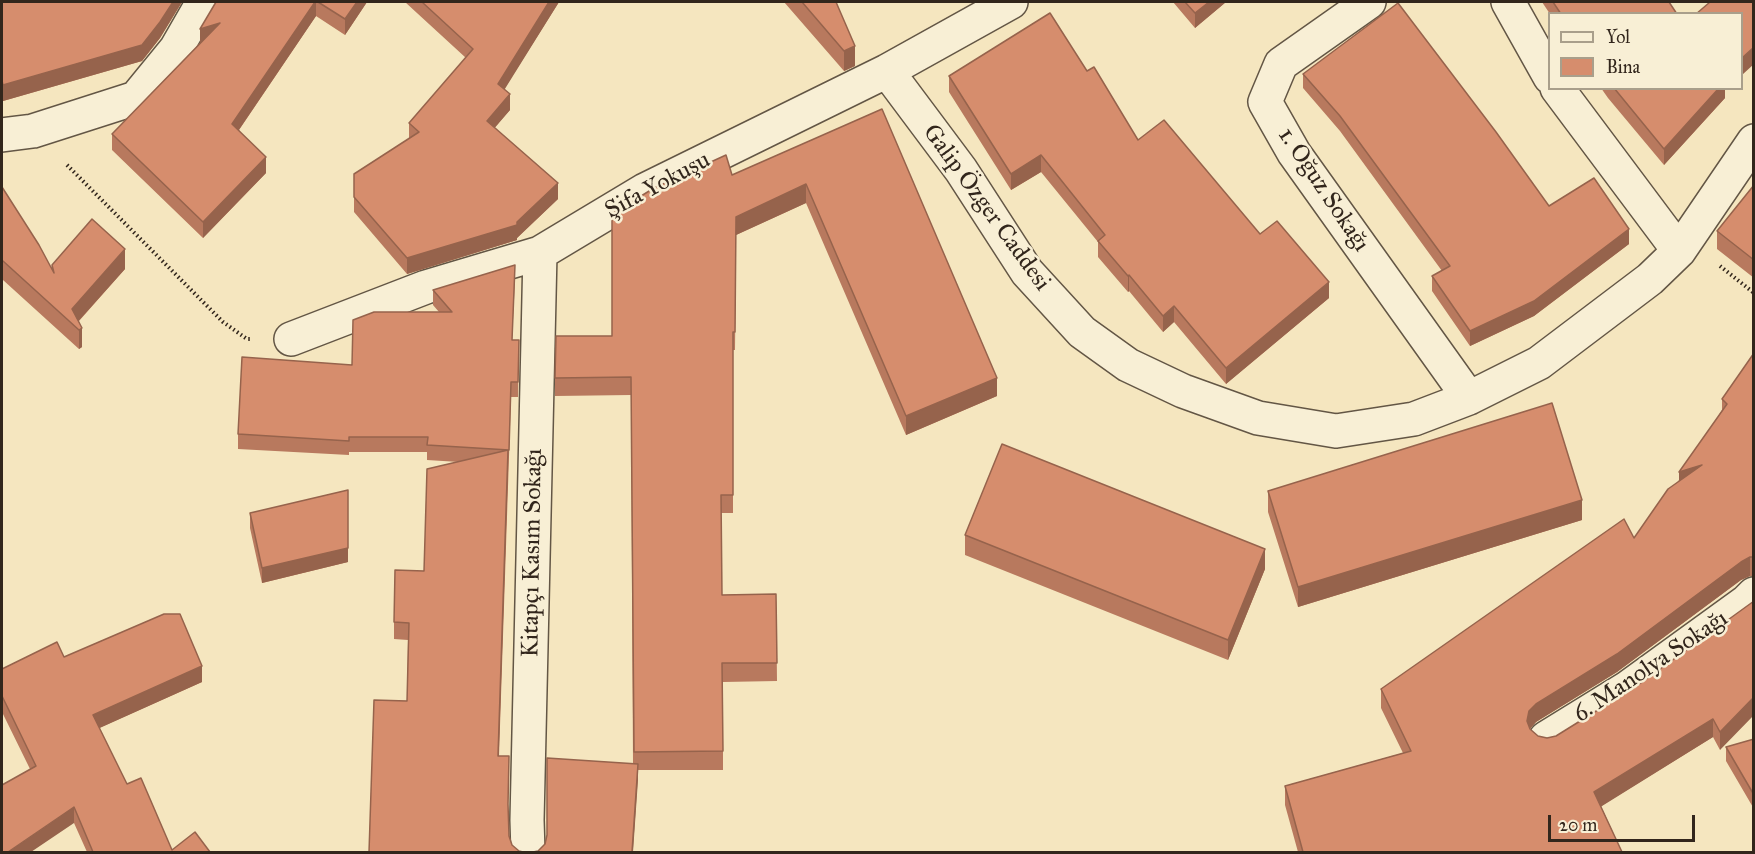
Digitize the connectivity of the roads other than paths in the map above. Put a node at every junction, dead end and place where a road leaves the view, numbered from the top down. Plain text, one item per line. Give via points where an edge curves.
1 (203, 2) edge
2 (1011, 2) edge
3 (1369, 2) edge
4 (1508, 2) edge
5 (887, 71) junction
6 (1548, 73) edge
7 (1559, 90) edge
8 (17, 133) edge
9 (1754, 141) edge
10 (1679, 250) junction
11 (540, 252) junction
12 (291, 339) road end
13 (1469, 398) junction
14 (1754, 594) edge
15 (1546, 738) edge
16 (528, 852) edge

1 - 8 street via 176,49 136,98
2 - 5 street, Şifa Yokuşu
3 - 13 street, 1. Oğuz Sokağı via 1281,64 1265,102 1294,153
4 - 6 street
5 - 11 street, Şifa Yokuşu via 645,190
5 - 13 street, Galip Özger Caddesi via 961,170 1027,272 1082,332 1128,365 1183,392 1258,418 1336,431 1414,419
7 - 10 street
9 - 10 street, Galip Özger Caddesi
10 - 13 street, Galip Özger Caddesi via 1650,279 1539,363
11 - 12 street, Şifa Yokuşu via 426,287
11 - 16 street, Kitapçı Kasım Sokağı
14 - 15 street, 6. Manolya Sokağı via 1627,688

